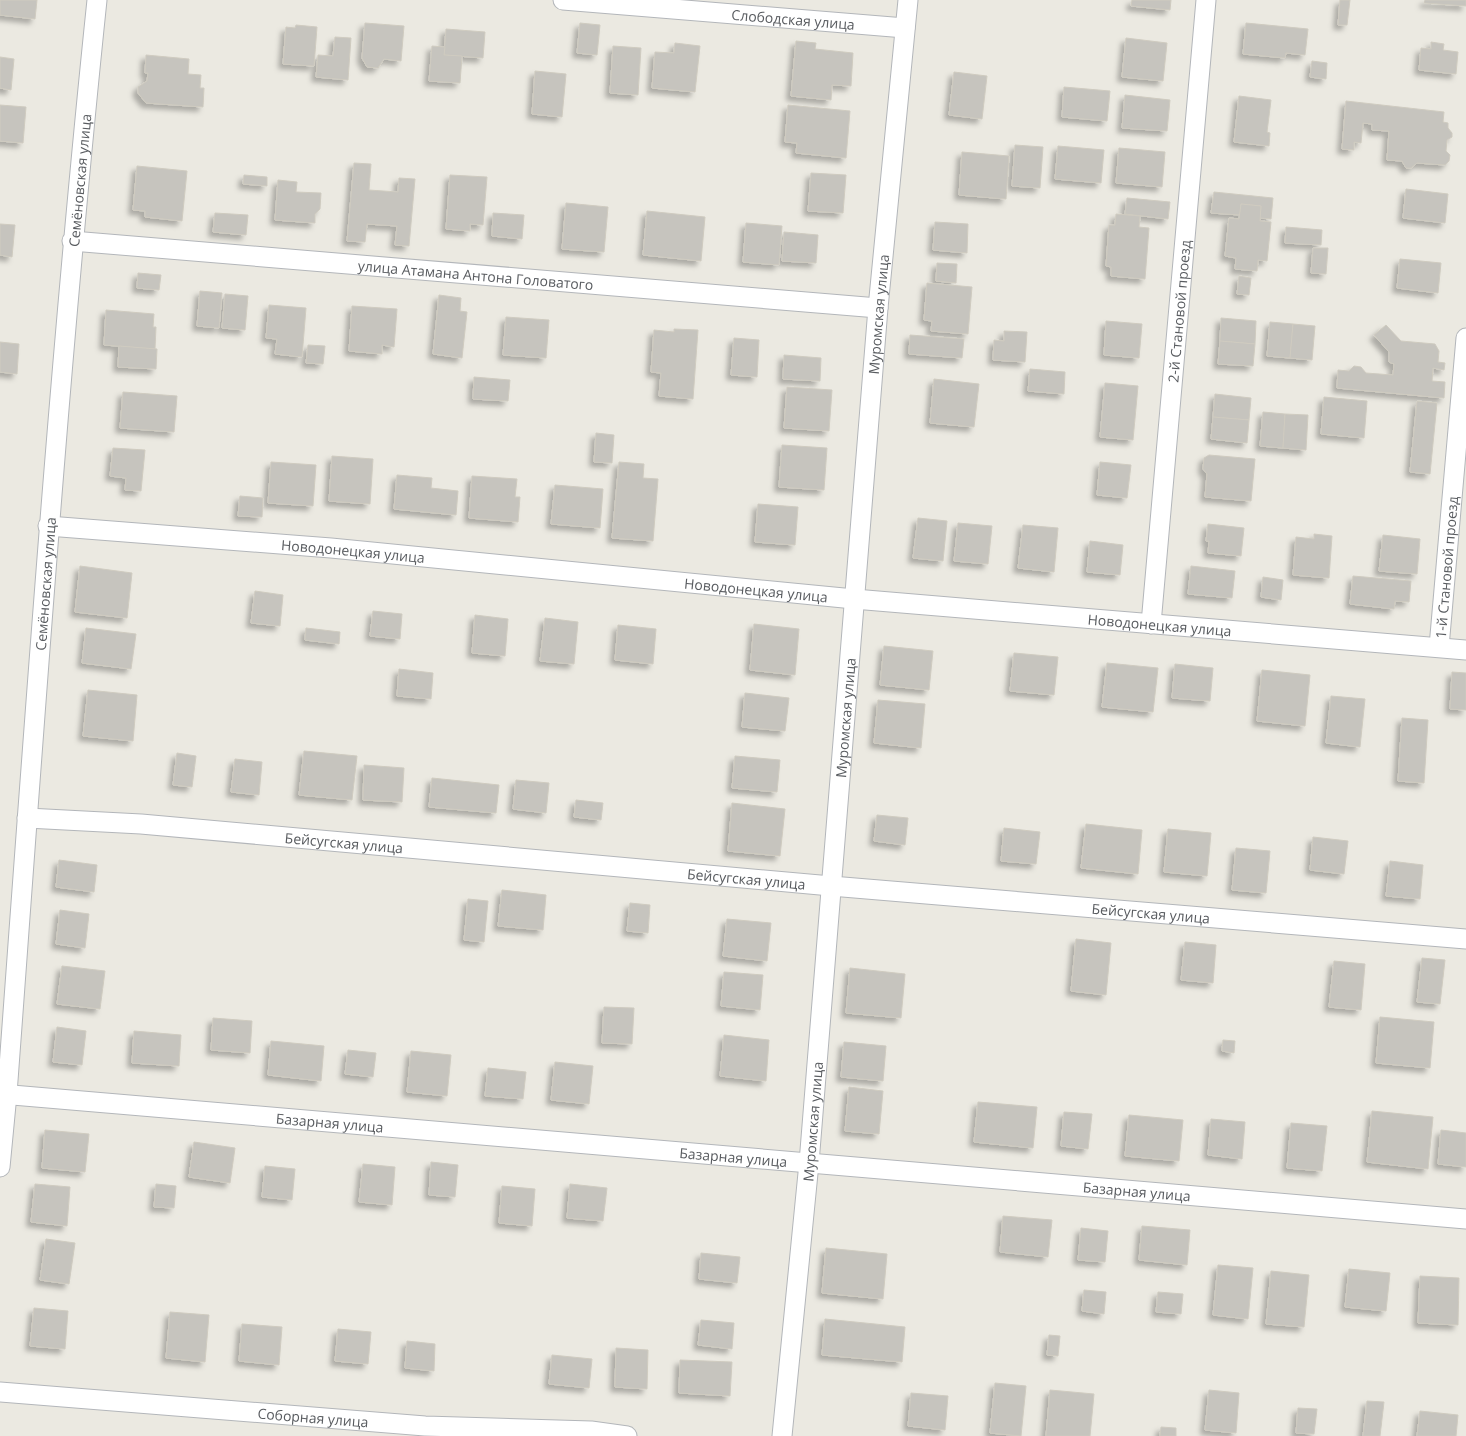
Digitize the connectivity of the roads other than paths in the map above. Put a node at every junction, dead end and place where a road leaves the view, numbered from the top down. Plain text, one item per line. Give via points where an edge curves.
1 (97, 0) edge
2 (563, 0) edge
3 (908, 0) edge
4 (1206, 0) edge
5 (905, 28) junction
6 (72, 241) junction
7 (878, 308) junction
8 (1466, 338) edge
9 (48, 526) junction
10 (854, 599) junction
11 (1151, 624) junction
12 (1439, 647) junction
13 (1466, 650) edge
14 (27, 818) junction
15 (831, 886) junction
16 (1466, 939) edge
17 (4, 1094) edge
18 (809, 1163) junction
19 (0, 1167) edge
20 (1466, 1220) edge
21 (0, 1392) edge
22 (626, 1436) edge
23 (782, 1436) edge

1 - 6 street, Семёновская улица
2 - 5 street, Слободская улица
3 - 5 street, Муромская улица
4 - 11 street, 2-й Становой проезд
5 - 7 street, Муромская улица
6 - 7 street, улица Атамана Антона Головатого
6 - 9 street, Семёновская улица
7 - 10 street, Муромская улица
8 - 12 street, 1-й Становой проезд
9 - 10 street, Новодонецкая улица via 331,548
9 - 14 street, Семёновская улица
10 - 11 street, Новодонецкая улица
10 - 15 street, Муромская улица
11 - 12 street, Новодонецкая улица
12 - 13 street, Новодонецкая улица
14 - 15 street, Бейсугская улица via 141,824
14 - 17 street, Семёновская улица
15 - 16 street, Бейсугская улица
15 - 18 street, Муромская улица
17 - 18 street, Базарная улица
17 - 19 street, Семёновская улица
18 - 20 street, Базарная улица
18 - 23 street, Муромская улица
21 - 22 street, Соборная улица via 425,1426 590,1431

